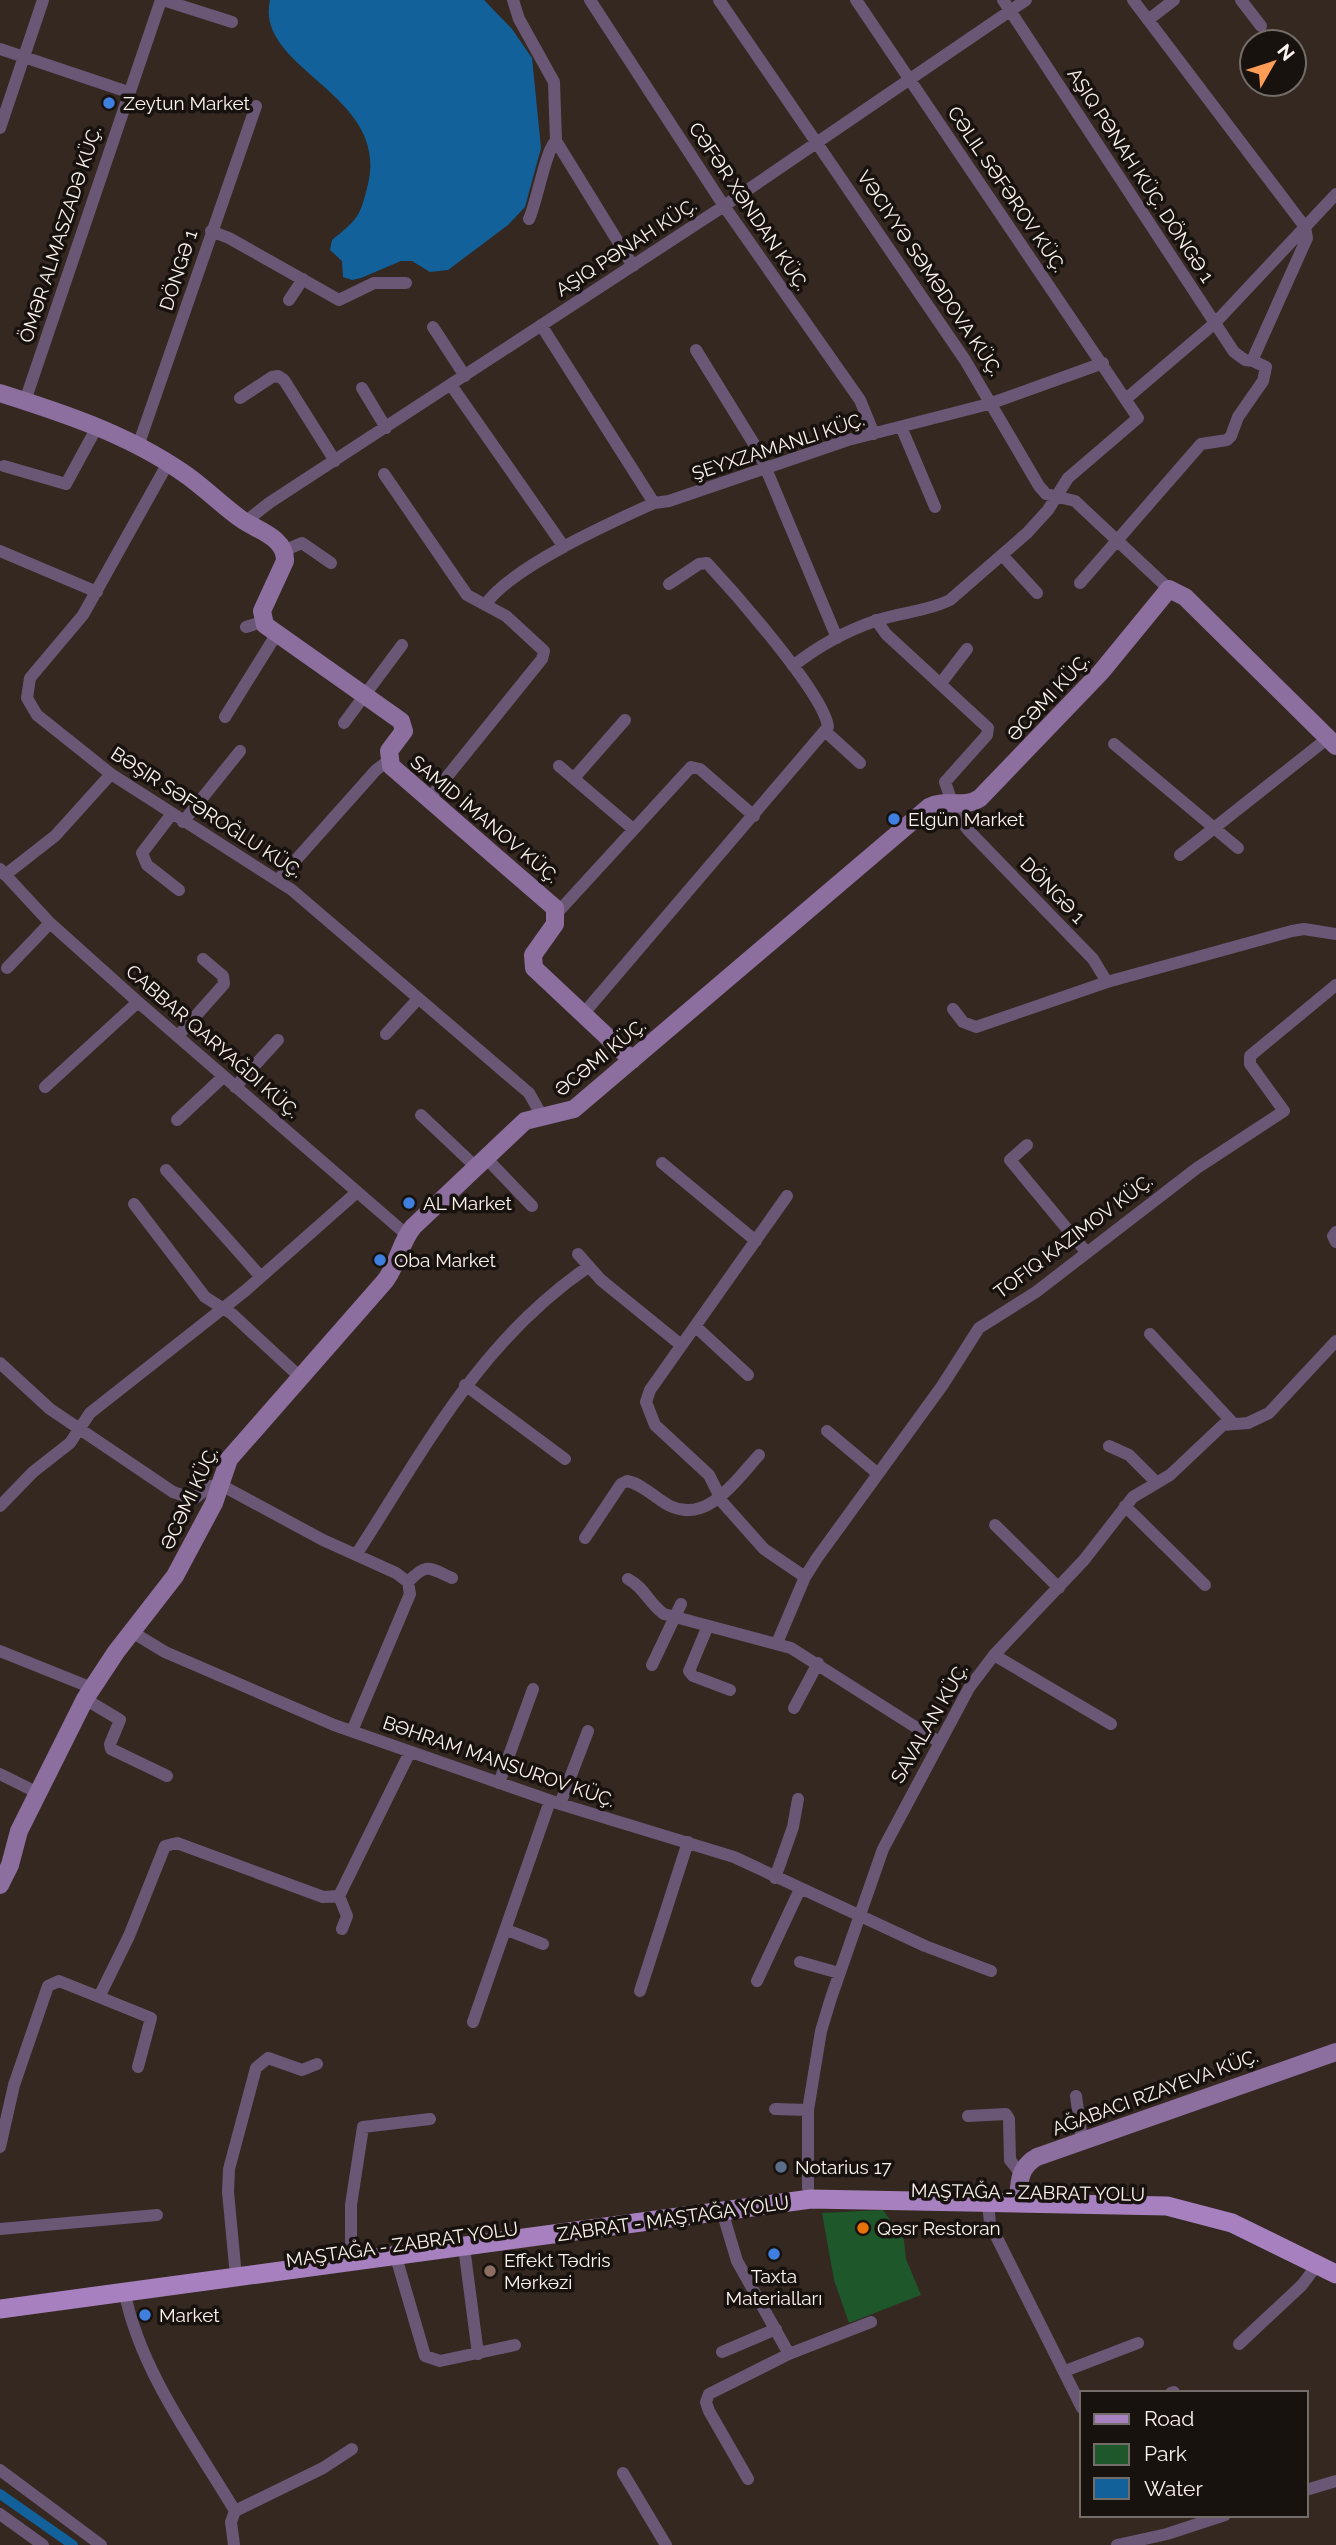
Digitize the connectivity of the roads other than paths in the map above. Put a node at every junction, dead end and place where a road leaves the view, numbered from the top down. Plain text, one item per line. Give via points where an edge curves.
1 (43, 0) edge
2 (162, 0) edge
3 (513, 0) edge
4 (590, 0) edge
5 (719, 0) edge
6 (856, 0) edge
7 (1026, 0) edge
8 (1133, 0) edge
9 (1174, 0) edge
10 (1241, 0) edge
11 (1007, 5) edge
12 (1148, 20) junction
13 (232, 22) dead end
14 (1261, 26) dead end
15 (0, 49) edge
16 (23, 57) junction
17 (908, 79) junction
18 (128, 92) junction
19 (256, 106) dead end
20 (0, 128) edge
21 (556, 141) junction
22 (817, 143) junction
23 (1336, 194) edge
24 (724, 206) junction
25 (529, 219) dead end
26 (1305, 227) junction
27 (211, 231) junction
28 (633, 266) junction
29 (303, 279) junction
30 (406, 283) dead end
31 (289, 300) dead end
32 (1215, 323) junction
33 (541, 325) junction
34 (433, 327) dead end
35 (696, 349) dead end
36 (1253, 361) junction
37 (1103, 363) junction
38 (465, 376) junction
39 (451, 385) junction
40 (362, 388) dead end
41 (0, 393) edge
42 (240, 398) dead end
43 (1127, 398) junction
44 (25, 401) junction
45 (989, 404) junction
46 (97, 427) junction
47 (386, 428) junction
48 (902, 429) junction
49 (874, 434) junction
50 (138, 446) junction
51 (335, 461) junction
52 (168, 463) junction
53 (4, 466) dead end
54 (768, 469) junction
55 (384, 474) dead end
56 (1055, 497) junction
57 (654, 503) junction
58 (935, 507) dead end
59 (245, 522) junction
60 (1117, 540) junction
61 (564, 547) junction
62 (0, 551) edge
63 (283, 551) junction
64 (1003, 556) junction
65 (331, 563) dead end
66 (1080, 583) dead end
67 (669, 584) dead end
68 (1169, 589) junction
69 (97, 592) junction
70 (1037, 593) dead end
71 (485, 605) junction
72 (876, 620) junction
73 (276, 635) junction
74 (836, 638) junction
75 (402, 645) dead end
76 (967, 649) dead end
77 (793, 666) junction
78 (940, 682) junction
79 (364, 696) junction
80 (225, 717) dead end
81 (625, 720) dead end
82 (344, 723) dead end
83 (825, 731) junction
84 (1332, 742) edge
85 (1114, 744) dead end
86 (240, 751) dead end
87 (388, 761) junction
88 (860, 763) dead end
89 (559, 766) dead end
90 (111, 774) junction
91 (573, 778) junction
92 (429, 799) junction
93 (952, 803) junction
94 (754, 816) junction
95 (177, 819) junction
96 (1215, 828) junction
97 (633, 829) junction
98 (1238, 848) dead end
99 (1180, 855) dead end
100 (3, 872) edge
101 (278, 880) junction
102 (179, 890) dead end
103 (558, 912) junction
104 (50, 923) junction
105 (1336, 934) edge
106 (203, 959) dead end
107 (6, 968) dead end
108 (1107, 982) junction
109 (1336, 985) edge
110 (417, 1000) junction
111 (138, 1002) junction
112 (953, 1009) dead end
113 (584, 1013) junction
114 (387, 1034) dead end
115 (178, 1036) junction
116 (278, 1040) dead end
117 (632, 1060) junction
118 (223, 1077) junction
119 (45, 1087) dead end
120 (235, 1087) junction
121 (421, 1115) dead end
122 (542, 1116) junction
123 (177, 1120) dead end
124 (1027, 1145) dead end
125 (481, 1162) junction
126 (662, 1163) dead end
127 (166, 1170) dead end
128 (356, 1193) junction
129 (787, 1196) dead end
130 (134, 1204) dead end
131 (532, 1206) dead end
132 (1336, 1232) edge
133 (407, 1235) junction
134 (756, 1241) junction
135 (1336, 1242) edge
136 (1087, 1253) junction
137 (578, 1254) dead end
138 (587, 1267) junction
139 (261, 1278) junction
140 (223, 1308) junction
141 (695, 1325) junction
142 (1150, 1334) dead end
143 (1336, 1341) edge
144 (681, 1345) junction
145 (0, 1363) edge
146 (748, 1375) dead end
147 (300, 1377) junction
148 (465, 1385) junction
149 (1232, 1422) junction
150 (80, 1427) junction
151 (827, 1431) dead end
152 (1109, 1446) dead end
153 (759, 1454) dead end
154 (565, 1459) dead end
155 (877, 1473) junction
156 (1156, 1482) junction
157 (221, 1485) junction
158 (719, 1496) junction
159 (0, 1506) edge
160 (1125, 1506) junction
161 (995, 1525) dead end
162 (585, 1538) dead end
163 (356, 1555) junction
164 (805, 1577) junction
165 (452, 1578) dead end
166 (628, 1578) dead end
167 (408, 1582) junction
168 (1205, 1585) dead end
169 (1059, 1588) junction
170 (681, 1604) dead end
171 (675, 1619) junction
172 (708, 1628) junction
173 (132, 1632) junction
174 (777, 1643) junction
175 (0, 1651) edge
176 (994, 1655) junction
177 (818, 1663) junction
178 (652, 1665) dead end
179 (533, 1689) dead end
180 (730, 1690) dead end
181 (89, 1694) junction
182 (794, 1708) dead end
183 (1111, 1724) dead end
184 (352, 1731) junction
185 (588, 1731) dead end
186 (939, 1742) junction
187 (410, 1752) junction
188 (0, 1774) edge
189 (167, 1776) dead end
190 (499, 1783) junction
191 (38, 1793) junction
192 (798, 1799) dead end
193 (555, 1802) junction
194 (688, 1842) junction
195 (775, 1878) junction
196 (0, 1885) edge
197 (800, 1889) junction
198 (339, 1896) junction
199 (858, 1916) junction
200 (342, 1929) dead end
201 (507, 1930) junction
202 (543, 1944) dead end
203 (800, 1962) dead end
204 (991, 1972) dead end
205 (839, 1973) junction
206 (757, 1982) dead end
207 (640, 1991) dead end
208 (99, 1997) junction
209 (473, 2022) dead end
210 (1336, 2052) edge
211 (317, 2064) dead end
212 (138, 2067) dead end
213 (1076, 2096) dead end
214 (775, 2109) dead end
215 (808, 2110) junction
216 (968, 2116) dead end
217 (429, 2119) dead end
218 (1082, 2140) junction
219 (0, 2147) edge
220 (808, 2188) junction
221 (1019, 2189) junction
222 (988, 2201) junction
223 (722, 2211) junction
224 (158, 2215) dead end
225 (0, 2229) edge
226 (464, 2247) junction
227 (351, 2251) junction
228 (396, 2257) junction
229 (1326, 2263) edge
230 (235, 2266) junction
231 (1336, 2274) edge
232 (125, 2294) junction
233 (0, 2295) edge
234 (0, 2309) edge
235 (871, 2322) dead end
236 (776, 2329) junction
237 (1138, 2343) dead end
238 (1239, 2344) dead end
239 (515, 2345) dead end
240 (722, 2352) dead end
241 (478, 2354) junction
242 (789, 2354) junction
243 (1065, 2371) junction
244 (1080, 2404) edge
245 (352, 2449) dead end
246 (0, 2470) edge
247 (623, 2473) dead end
248 (748, 2479) dead end
249 (1336, 2481) edge
250 (1308, 2489) edge
251 (235, 2511) junction
252 (0, 2514) edge
253 (1219, 2517) edge
254 (43, 2545) edge
255 (101, 2545) edge
256 (234, 2545) edge
257 (666, 2545) edge
258 (1117, 2545) edge

1 - 16 street
2 - 13 street
2 - 18 street, ÖMƏR ALMASZADƏ KÜÇ.
3 - 21 street via 554,82
4 - 24 street, CƏFƏR XƏNDAN KÜÇ.
5 - 22 street, VƏCIYYƏ SƏMƏDOVA KÜÇ.
6 - 17 street, CƏLIL SƏFƏROV KÜÇ.
7 - 11 street
8 - 12 street
9 - 12 street
10 - 14 street
11 - 17 street
11 - 32 street
12 - 26 street
15 - 16 street
16 - 18 street
16 - 20 street
17 - 22 street
17 - 37 street, CƏLIL SƏFƏROV KÜÇ.
18 - 44 street, ÖMƏR ALMASZADƏ KÜÇ.
19 - 27 street, DÖNGƏ 1
21 - 25 street via 548,150
21 - 28 street
22 - 24 street
22 - 45 street, VƏCIYYƏ SƏMƏDOVA KÜÇ. via 965,360
23 - 26 street
24 - 28 street
24 - 49 street, CƏFƏR XƏNDAN KÜÇ. via 860,400
26 - 32 street
26 - 36 street via 1306,244 1288,275
27 - 29 street
27 - 50 street, DÖNGƏ 1
28 - 33 street
29 - 30 street via 344,300 374,283
29 - 31 street
32 - 36 street via 1234,352
32 - 43 street
33 - 38 street
33 - 57 street
34 - 38 street
35 - 54 street
36 - 60 street via 1262,363 1266,373 1231,436 1201,444
37 - 43 street, CƏLIL SƏFƏROV KÜÇ.
37 - 45 street
38 - 39 street
39 - 47 street
39 - 61 street
40 - 47 street
41 - 44 street
42 - 51 street via 278,376
43 - 56 street via 1138,418 1076,470
44 - 46 street
45 - 48 street
45 - 56 street, VƏCIYYƏ SƏMƏDOVA KÜÇ. via 1039,486
46 - 50 street
46 - 53 street via 66,484
47 - 51 street
48 - 49 street
48 - 58 street
49 - 54 street
50 - 52 street
51 - 59 street
52 - 59 street
52 - 69 street, BƏŞIR SƏFƏROĞLU KÜÇ.
54 - 57 street
54 - 74 street
55 - 71 street via 461,588
56 - 60 street, VƏCIYYƏ SƏMƏDOVA KÜÇ. via 1075,501
56 - 64 street
57 - 61 street
59 - 63 street via 276,541
60 - 66 street
60 - 68 street, VƏCIYYƏ SƏMƏDOVA KÜÇ.
61 - 71 street via 496,591
62 - 69 street
63 - 65 street via 302,543
63 - 73 street, SAMID İMANOV KÜÇ. via 285,561 254,624
64 - 70 street
64 - 72 street via 937,607
67 - 77 street via 708,563
68 - 84 street, VƏCIYYƏ SƏMƏDOVA KÜÇ. via 1185,597
68 - 93 street, ƏCƏMI KÜÇ. via 1092,681 987,792 974,802
69 - 90 street, BƏŞIR SƏFƏROĞLU KÜÇ. via 26,687 37,715
71 - 92 street via 506,616 541,646 544,655
72 - 74 street
72 - 78 street
73 - 79 street, SAMID İMANOV KÜÇ.
73 - 80 street
74 - 77 street
75 - 79 street
76 - 78 street
77 - 83 street via 825,713
78 - 93 street via 988,728 945,782
79 - 82 street
79 - 87 street, SAMID İMANOV KÜÇ. via 396,716 405,728 389,751
81 - 91 street
83 - 88 street
83 - 94 street
84 - 96 street
85 - 96 street
86 - 95 street
87 - 92 street, SAMID İMANOV KÜÇ.
87 - 101 street
89 - 91 street
90 - 95 street, BƏŞIR SƏFƏROĞLU KÜÇ.
90 - 100 street via 55,836
91 - 97 street
92 - 103 street, SAMID İMANOV KÜÇ.
93 - 108 street, DÖNGƏ 1 via 969,831 1093,959
93 - 117 street, ƏCƏMI KÜÇ. via 934,805 911,822
94 - 97 street via 700,769 691,767
94 - 113 street
95 - 101 street, BƏŞIR SƏFƏROĞLU KÜÇ.
95 - 102 street via 142,853 147,865
96 - 98 street
96 - 99 street
97 - 103 street
100 - 104 street
101 - 110 street, BƏŞIR SƏFƏROĞLU KÜÇ.
103 - 113 street, SAMID İMANOV KÜÇ. via 531,961 540,976
104 - 107 street
104 - 111 street
105 - 108 street via 1292,931
106 - 115 street via 223,976 224,984
108 - 112 street via 976,1027 963,1022
109 - 136 street via 1250,1056 1250,1064 1284,1111 1197,1168
110 - 114 street
110 - 122 street, BƏŞIR SƏFƏROĞLU KÜÇ. via 529,1093
111 - 115 street
111 - 119 street
113 - 117 street, SAMID İMANOV KÜÇ.
115 - 118 street
116 - 120 street
117 - 122 street, ƏCƏMI KÜÇ. via 570,1112
118 - 120 street
118 - 123 street
120 - 128 street
121 - 125 street
122 - 125 street, ƏCƏMI KÜÇ. via 525,1121
124 - 136 street via 1010,1160
125 - 131 street
125 - 133 street, ƏCƏMI KÜÇ.
126 - 134 street
127 - 139 street
128 - 133 street
128 - 139 street
129 - 134 street
130 - 140 street via 205,1297
132 - 135 street
133 - 147 street, ƏCƏMI KÜÇ. via 385,1280
134 - 141 street
136 - 155 street via 979,1328
137 - 138 street
138 - 144 street
138 - 148 street via 529,1312
139 - 140 street
140 - 147 street
140 - 150 street via 98,1405
141 - 144 street
141 - 146 street
142 - 149 street
143 - 149 street, SAVALAN KÜÇ. via 1269,1413 1248,1423
144 - 158 street via 646,1402 655,1425 709,1475
145 - 150 street via 50,1409
147 - 157 street, ƏCƏMI KÜÇ. via 235,1450
148 - 154 street
148 - 163 street
149 - 156 street, SAVALAN KÜÇ. via 1216,1430 1170,1475
150 - 157 street via 184,1498 194,1499 210,1486
150 - 159 street via 70,1443
151 - 155 street
152 - 156 street via 1129,1455
153 - 158 street
155 - 164 street
156 - 160 street, SAVALAN KÜÇ.
157 - 163 street
157 - 173 street, ƏCƏMI KÜÇ. via 175,1576
158 - 162 street via 710,1505 683,1510 627,1481
158 - 164 street via 764,1549
160 - 168 street
160 - 169 street, SAVALAN KÜÇ.
161 - 169 street
163 - 167 street
164 - 174 street
165 - 167 street via 427,1567
166 - 171 street via 643,1588 656,1609
167 - 184 street via 410,1594
169 - 176 street, SAVALAN KÜÇ.
170 - 171 street
171 - 172 street
171 - 178 street
172 - 174 street
172 - 180 street via 689,1671
173 - 181 street, ƏCƏMI KÜÇ.
173 - 184 street, BƏHRAM MANSUROV KÜÇ. via 165,1652
174 - 177 street
175 - 181 street
176 - 183 street
176 - 186 street, SAVALAN KÜÇ.
177 - 182 street
177 - 186 street
179 - 190 street
181 - 189 street via 120,1720 110,1744 114,1753
181 - 191 street, ƏCƏMI KÜÇ.
184 - 187 street, BƏHRAM MANSUROV KÜÇ.
185 - 193 street
186 - 199 street, SAVALAN KÜÇ. via 883,1849
187 - 190 street, BƏHRAM MANSUROV KÜÇ.
187 - 198 street
188 - 191 street
190 - 193 street, BƏHRAM MANSUROV KÜÇ.
191 - 196 street, ƏCƏMI KÜÇ.
192 - 195 street
193 - 194 street, BƏHRAM MANSUROV KÜÇ.
193 - 201 street
194 - 195 street, BƏHRAM MANSUROV KÜÇ. via 734,1857
194 - 207 street
195 - 197 street, BƏHRAM MANSUROV KÜÇ.
197 - 199 street, BƏHRAM MANSUROV KÜÇ.
197 - 206 street
198 - 200 street via 347,1916
198 - 208 street via 323,1898 171,1842 160,1853 129,1937
199 - 204 street, BƏHRAM MANSUROV KÜÇ.
199 - 205 street, SAVALAN KÜÇ.
201 - 202 street
201 - 209 street
203 - 205 street
205 - 215 street, SAVALAN KÜÇ. via 821,2031
208 - 212 street via 151,2018
208 - 219 street via 59,1981 48,1986 14,2085
210 - 218 street
211 - 230 street via 302,2070 268,2058 256,2068 229,2169
213 - 218 street
214 - 215 street
215 - 220 street, SAVALAN KÜÇ.
216 - 221 street via 1006,2114 1010,2160
217 - 227 street via 363,2127 351,2205
218 - 221 street via 1028,2162
220 - 221 main road, MAŞTAĞA - ZABRAT YOLU
220 - 227 main road, MAŞTAĞA - ZABRAT YOLU
221 - 222 main road, ZABRAT - MAŞTAĞA YOLU
221 - 229 main road, ZABRAT - MAŞTAĞA YOLU via 1191,2210
222 - 223 main road, ZABRAT - MAŞTAĞA YOLU via 811,2199
222 - 243 street via 990,2224
223 - 226 main road, ZABRAT - MAŞTAĞA YOLU
223 - 236 street via 737,2261
224 - 225 street
226 - 228 main road, ZABRAT - MAŞTAĞA YOLU
226 - 241 street
227 - 230 main road, MAŞTAĞA - ZABRAT YOLU
228 - 232 main road, ZABRAT - MAŞTAĞA YOLU
228 - 241 street via 425,2356 440,2361
229 - 231 main road, ZABRAT - MAŞTAĞA YOLU
229 - 238 street
230 - 233 main road, MAŞTAĞA - ZABRAT YOLU
232 - 234 main road, ZABRAT - MAŞTAĞA YOLU
232 - 251 street via 157,2378
235 - 242 street
236 - 240 street
236 - 242 street
237 - 243 street
239 - 241 street
242 - 248 street via 716,2389 706,2402
243 - 244 street
245 - 251 street
246 - 255 street
247 - 257 street
249 - 250 street
251 - 256 street via 231,2522
252 - 254 street
253 - 258 street

